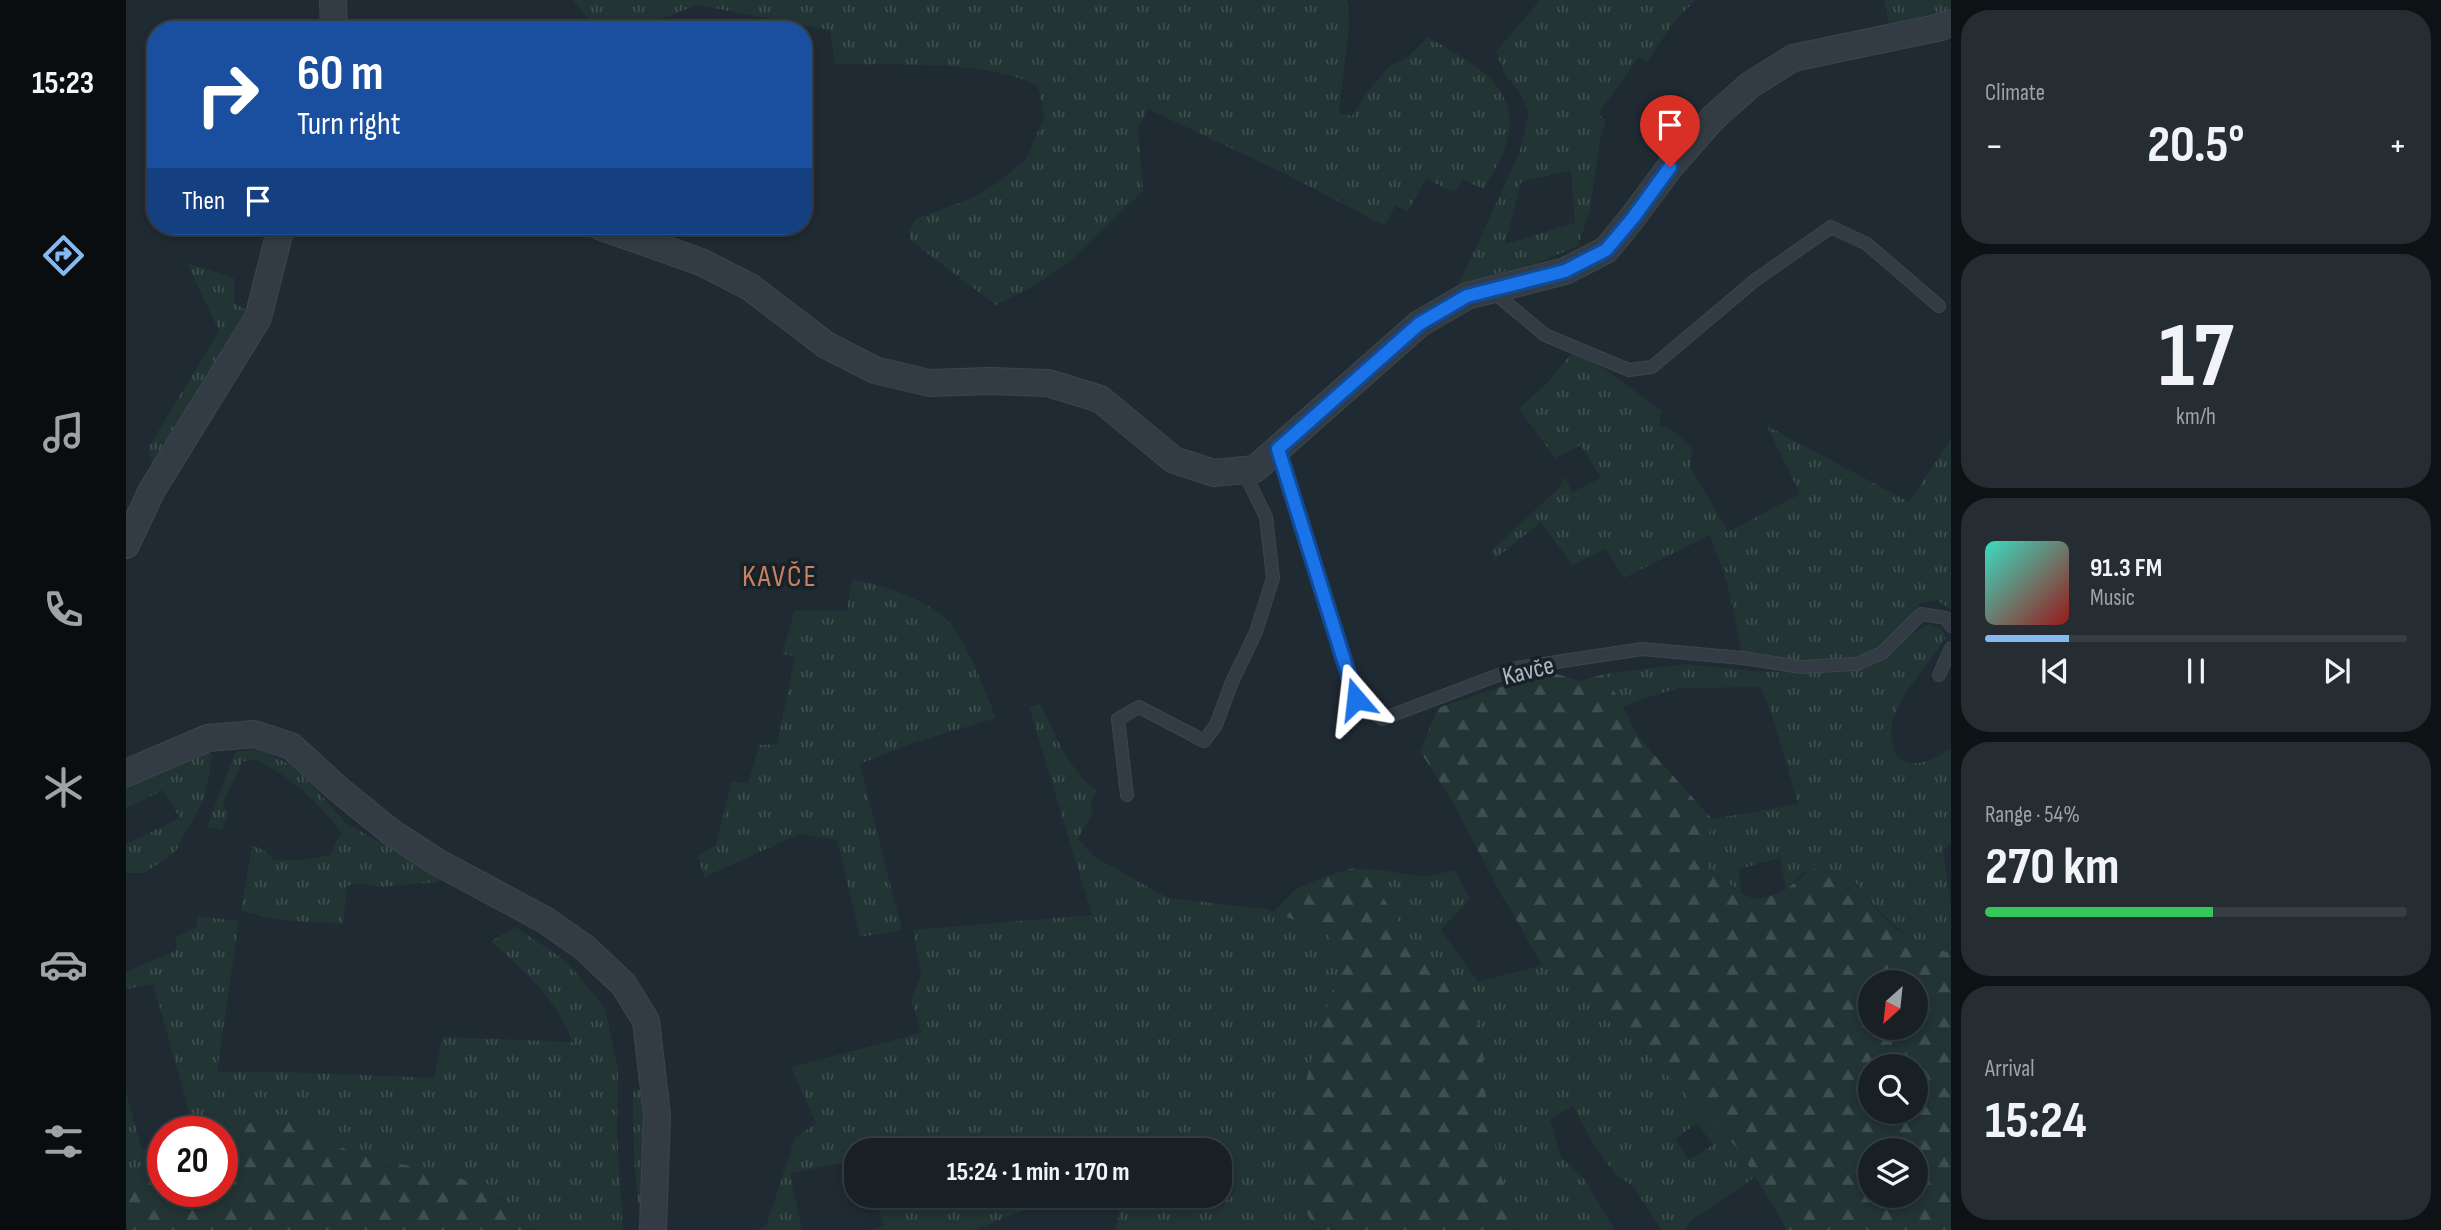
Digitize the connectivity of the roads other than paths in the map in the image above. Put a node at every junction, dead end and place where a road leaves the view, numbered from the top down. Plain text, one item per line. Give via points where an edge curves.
1 (333, 0) edge
2 (334, 21) edge
3 (1951, 23) edge
4 (279, 235) edge
5 (624, 235) edge
6 (1491, 290) junction
7 (1939, 306) dead end
8 (1278, 449) junction
9 (1243, 470) junction
10 (126, 545) edge
11 (1951, 626) edge
12 (1951, 648) edge
13 (1939, 675) dead end
14 (126, 773) edge
15 (1126, 795) dead end
16 (653, 1230) edge

1 - 2 street
3 - 6 street via 1793,58 1750,85 1713,118 1606,250 1565,271
4 - 10 street via 258,317 152,490
5 - 9 street via 701,262 750,287 826,345 875,370 929,383 1048,383 1100,399 1174,460 1214,473
6 - 7 lane via 1545,335 1629,370 1652,367 1754,281 1831,226 1867,244
6 - 8 street via 1467,296 1419,324
8 - 9 street via 1255,469
8 - 11 lane, Kavče via 1356,699 1382,719 1517,668 1642,649 1801,667 1857,664 1882,653 1921,614 1946,618
9 - 15 lane via 1266,517 1273,578 1256,632 1216,726 1204,741 1139,707 1118,719
12 - 13 lane
14 - 16 street via 208,738 254,734 291,746 391,832 545,920 585,948 624,985 646,1021 657,1115

